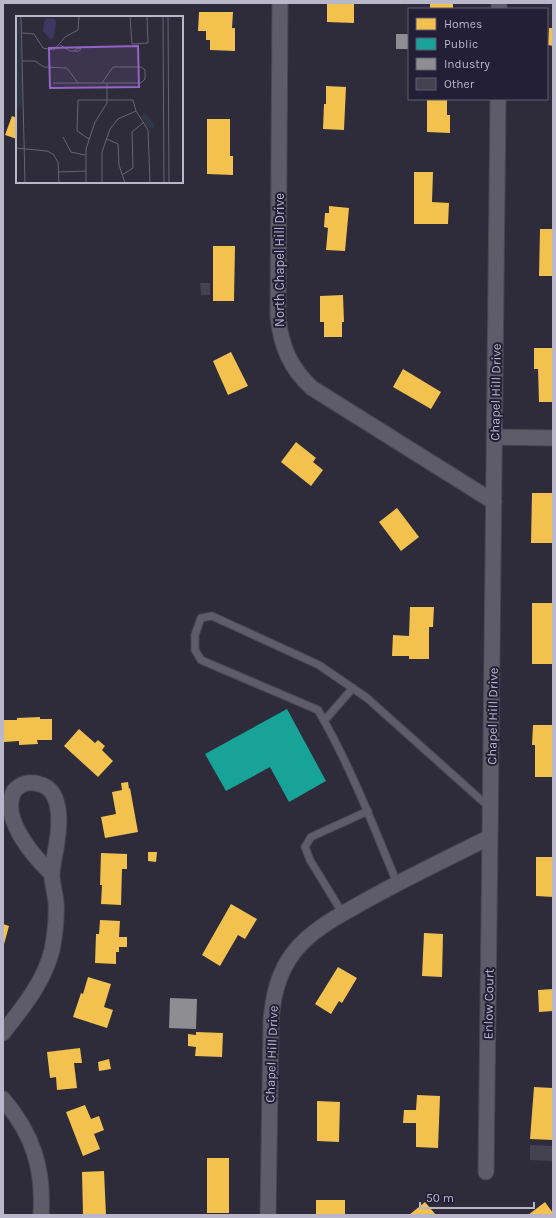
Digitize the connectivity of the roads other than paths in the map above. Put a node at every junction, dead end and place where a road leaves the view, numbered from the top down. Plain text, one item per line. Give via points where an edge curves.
1 (280, 3) edge
2 (498, 100) edge
3 (494, 437) junction
4 (553, 438) edge
5 (494, 502) junction
6 (352, 688) junction
7 (324, 721) junction
8 (491, 808) junction
9 (368, 811) junction
10 (490, 837) junction
11 (52, 874) junction
12 (397, 884) junction
13 (343, 914) junction
14 (3, 1033) edge
15 (3, 1099) edge
16 (486, 1172) dead end
17 (41, 1215) edge
18 (268, 1215) edge

1 - 5 street, North Chapel Hill Drive via 278,317 279,331 288,357 298,374 312,388
2 - 3 street, Chapel Hill Drive
3 - 4 street
3 - 5 street, Chapel Hill Drive
5 - 8 street, Chapel Hill Drive
6 - 7 lane
6 - 7 lane via 319,665 212,616 201,618 195,635 195,650 201,660 318,710
6 - 8 lane via 367,698
7 - 9 lane
8 - 10 street, Chapel Hill Drive
9 - 12 lane
9 - 13 lane via 311,838 306,848 310,860
10 - 12 street, Chapel Hill Drive
10 - 16 street, Enlow Court
11 - 11 street via 58,839 58,806 47,786 26,783 17,787 9,796 5,807 7,820 16,836
11 - 14 street via 56,918 47,966 33,994
12 - 13 street, Chapel Hill Drive
13 - 18 street, Chapel Hill Drive via 313,934 293,953 275,990 271,1027
15 - 17 street via 20,1121 34,1151 41,1184

